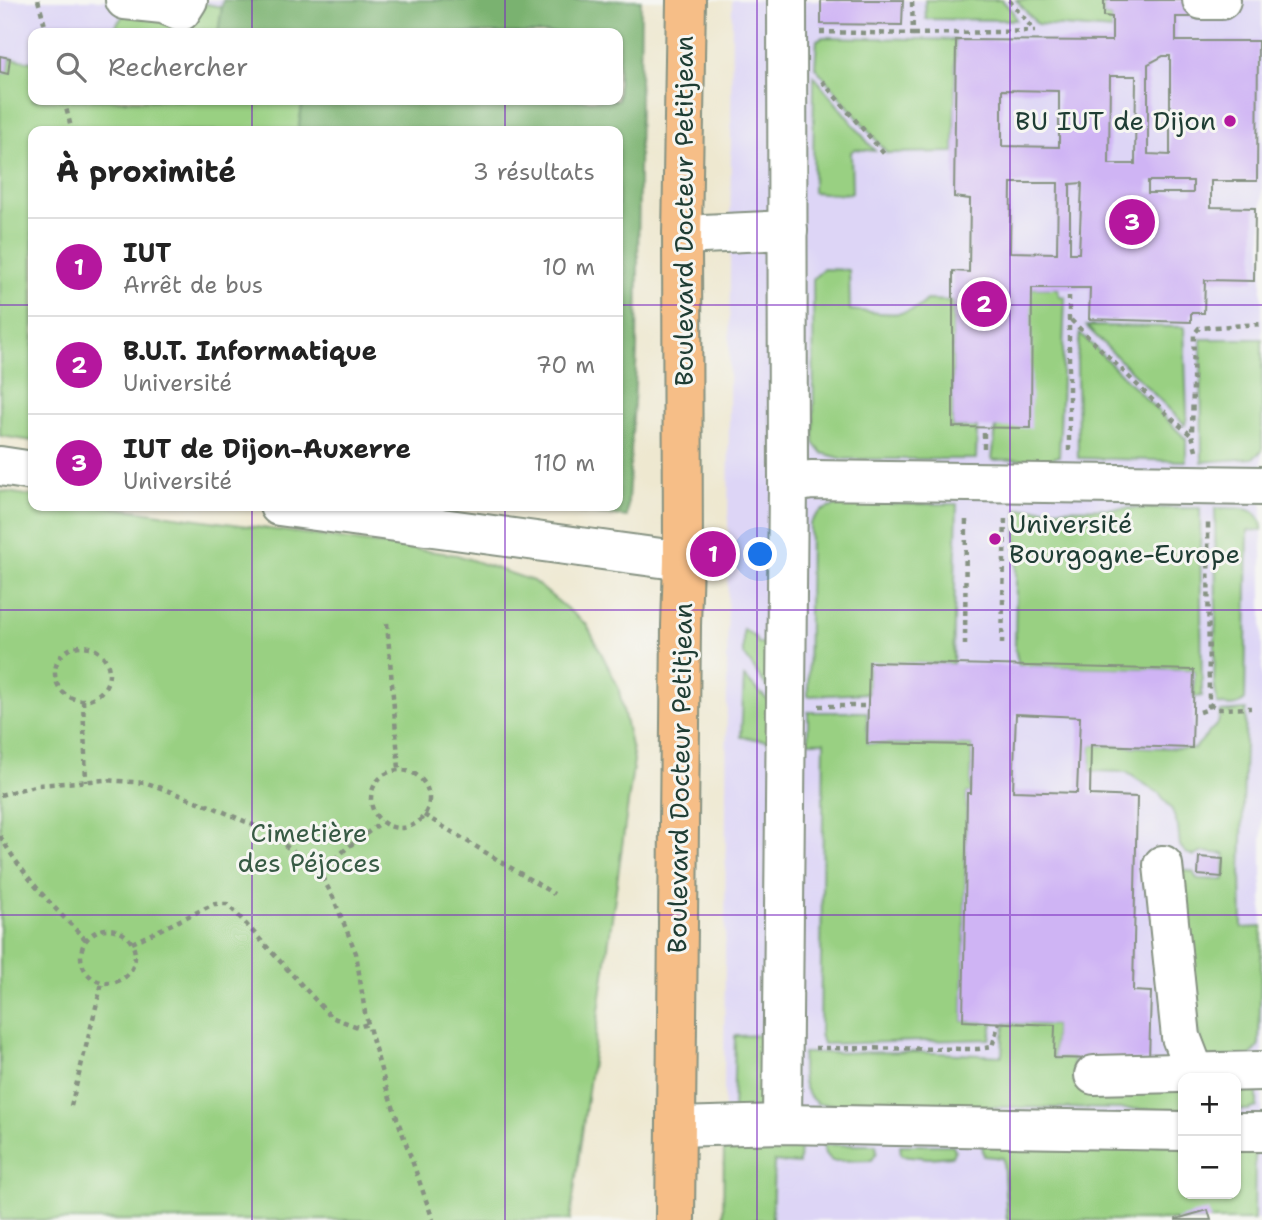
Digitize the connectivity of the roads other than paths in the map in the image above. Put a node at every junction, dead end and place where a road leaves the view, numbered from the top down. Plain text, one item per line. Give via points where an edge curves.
1 (125, 0) edge
2 (188, 0) edge
3 (686, 0) edge
4 (1202, 0) edge
5 (1221, 0) edge
6 (787, 29) edge
7 (788, 230) junction
8 (682, 235) junction
9 (0, 466) edge
10 (28, 470) edge
11 (788, 484) junction
12 (1262, 486) edge
13 (316, 511) edge
14 (683, 561) junction
15 (1163, 865) dead end
16 (1262, 1071) edge
17 (1178, 1073) edge
18 (1195, 1073) joint
19 (1094, 1075) dead end
20 (782, 1124) junction
21 (676, 1127) junction
22 (1178, 1131) edge
23 (1241, 1132) edge
24 (1262, 1132) edge
25 (675, 1220) edge

1 - 2 street via 181,11
3 - 8 main road, Boulevard Docteur Petitjean
4 - 5 street
6 - 7 street
7 - 8 street
7 - 11 street
8 - 14 main road, Boulevard Docteur Petitjean
9 - 10 street
11 - 12 street via 811,480
11 - 20 street
13 - 14 street
14 - 21 main road, Boulevard Docteur Petitjean
15 - 18 street via 1181,1037
16 - 18 street
17 - 19 street
20 - 21 street
20 - 22 street
21 - 25 main road, Boulevard Docteur Petitjean
23 - 24 street

